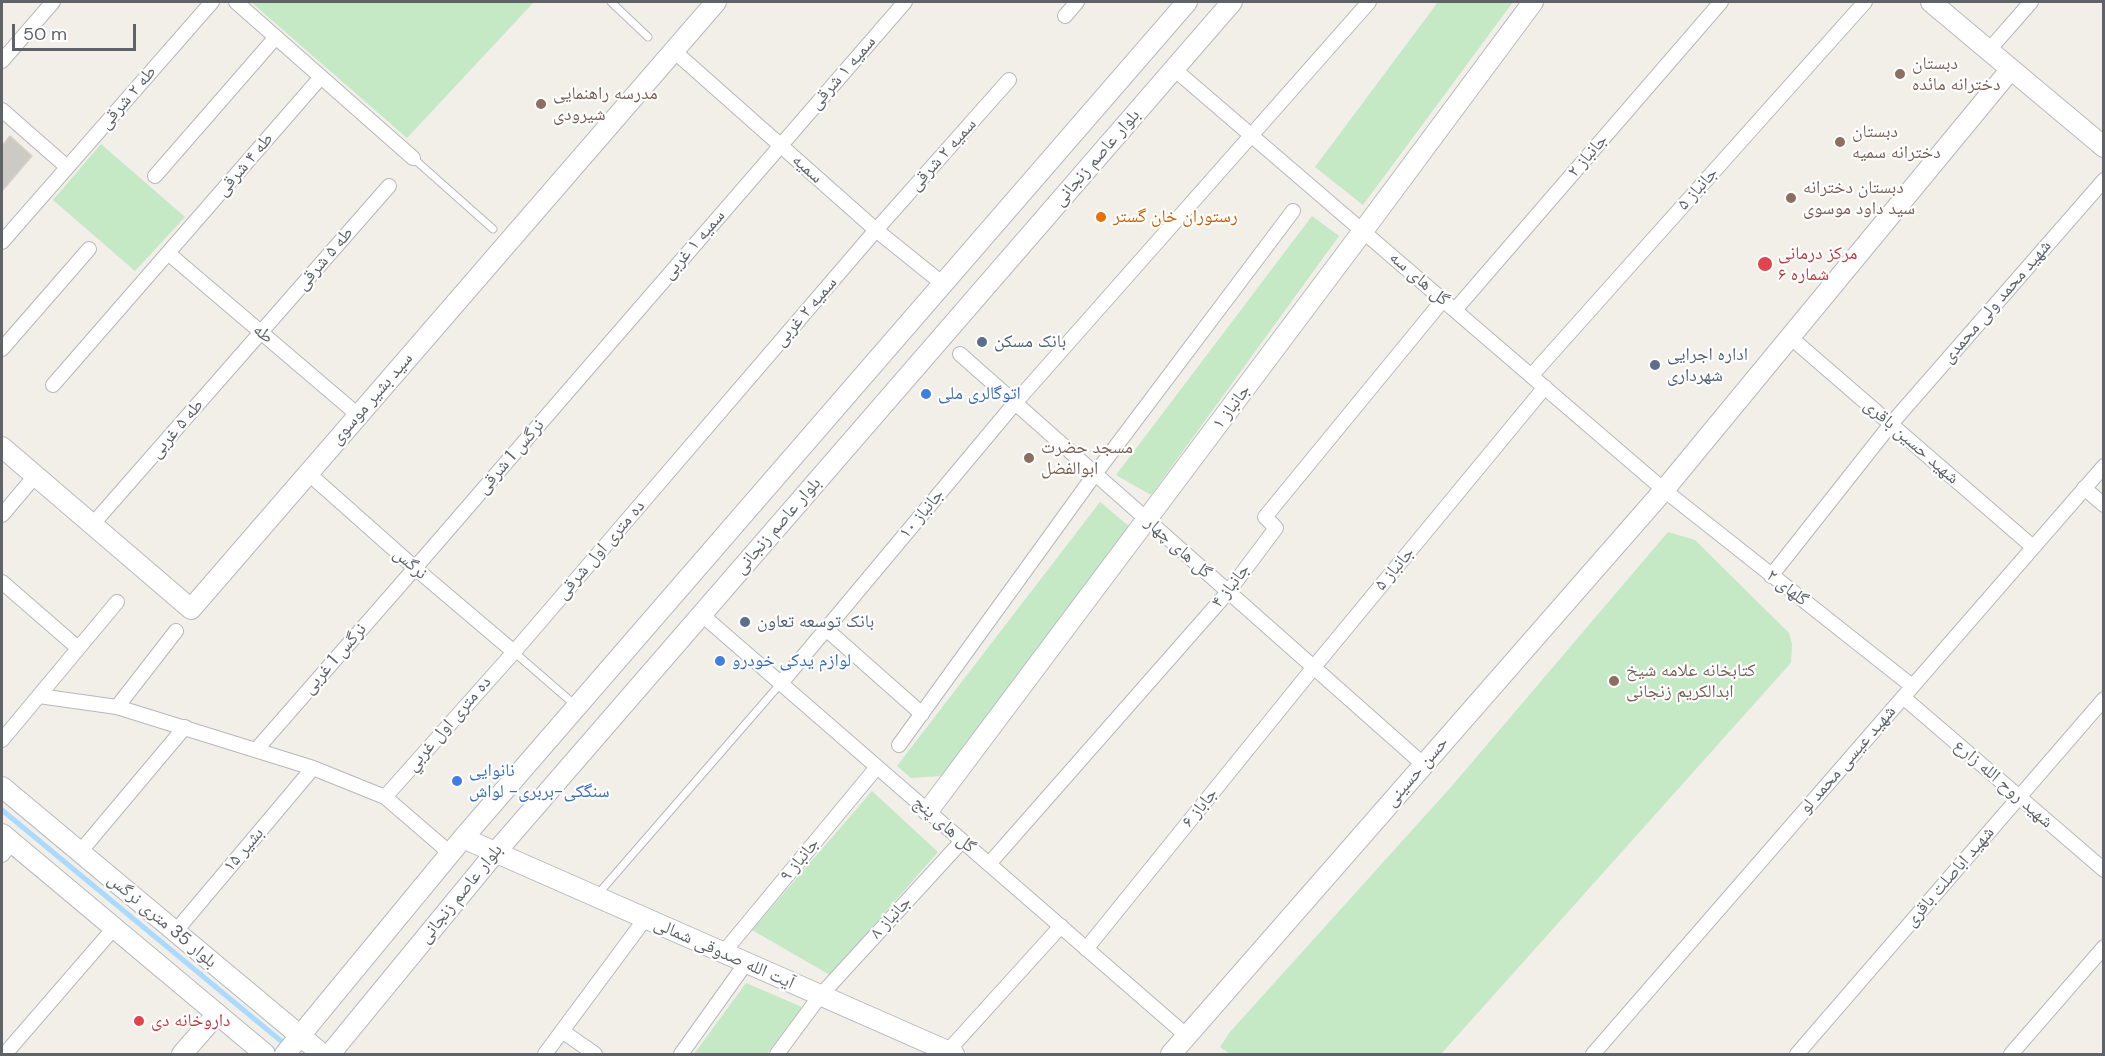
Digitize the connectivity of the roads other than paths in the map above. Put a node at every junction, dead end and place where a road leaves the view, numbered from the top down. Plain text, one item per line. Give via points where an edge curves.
1 (53, 2) edge
2 (212, 2) edge
3 (236, 2) edge
4 (611, 2) edge
5 (716, 2) edge
6 (905, 2) edge
7 (1077, 2) edge
8 (1187, 2) edge
9 (1232, 2) edge
10 (1369, 2) edge
11 (1533, 2) edge
12 (1721, 2) edge
13 (1865, 2) edge
14 (1931, 2) edge
15 (2031, 2) edge
16 (1065, 16) dead end
17 (276, 37) junction
18 (648, 37) dead end
19 (1989, 50) junction
20 (674, 51) junction
21 (2, 61) edge
22 (1174, 69) junction
23 (2011, 69) junction
24 (321, 77) junction
25 (1010, 80) dead end
26 (2, 110) edge
27 (1251, 134) junction
28 (780, 145) junction
29 (2103, 147) edge
30 (413, 158) joint
31 (68, 167) junction
32 (155, 176) dead end
33 (2103, 180) edge
34 (389, 186) dead end
35 (1293, 211) dead end
36 (493, 229) dead end
37 (876, 230) junction
38 (1364, 231) junction
39 (2, 242) edge
40 (89, 249) dead end
41 (168, 253) junction
42 (943, 284) junction
43 (1443, 300) junction
44 (1455, 310) junction
45 (261, 333) junction
46 (1790, 337) junction
47 (608, 345) joint
48 (2, 349) edge
49 (960, 354) dead end
50 (1531, 376) junction
51 (53, 385) dead end
52 (1545, 387) junction
53 (1015, 403) junction
54 (358, 415) junction
55 (1891, 424) junction
56 (2, 447) edge
57 (688, 448) joint
58 (2103, 466) edge
59 (308, 473) junction
60 (1095, 474) junction
61 (35, 476) junction
62 (2084, 488) junction
63 (1664, 490) junction
64 (2103, 505) edge
65 (2, 515) edge
66 (1147, 520) junction
67 (92, 525) junction
68 (2033, 547) junction
69 (415, 568) junction
70 (1771, 576) junction
71 (2, 582) edge
72 (1228, 592) junction
73 (117, 602) dead end
74 (702, 614) junction
75 (826, 628) junction
76 (176, 631) dead end
77 (78, 648) junction
78 (514, 652) junction
79 (1314, 667) junction
80 (781, 683) junction
81 (1907, 692) junction
82 (39, 696) junction
83 (2103, 699) edge
84 (117, 707) junction
85 (577, 707) junction
86 (922, 714) junction
87 (185, 727) junction
88 (2, 740) edge
89 (899, 746) dead end
90 (256, 750) junction
91 (1424, 765) junction
92 (877, 767) junction
93 (313, 768) junction
94 (2, 787) edge
95 (385, 797) junction
96 (2019, 797) junction
97 (928, 811) junction
98 (463, 838) junction
99 (962, 841) junction
100 (5, 844) edge
101 (80, 852) junction
102 (450, 853) junction
103 (495, 853) junction
104 (990, 864) junction
105 (2103, 870) edge
106 (595, 897) junction
107 (645, 919) junction
108 (1061, 926) junction
109 (114, 928) junction
110 (175, 932) junction
111 (2103, 946) edge
112 (1086, 948) junction
113 (723, 953) junction
114 (746, 963) junction
115 (820, 996) junction
116 (217, 1014) junction
117 (562, 1031) junction
118 (301, 1035) junction
119 (1187, 1036) junction
120 (950, 1053) edge
121 (5, 1054) edge
122 (182, 1054) edge
123 (265, 1054) edge
124 (285, 1054) edge
125 (322, 1054) edge
126 (330, 1054) edge
127 (545, 1054) edge
128 (595, 1054) edge
129 (681, 1054) edge
130 (777, 1054) edge
131 (1171, 1054) edge
132 (1593, 1054) edge
133 (1797, 1054) edge
134 (2011, 1054) edge

1 - 21 street
2 - 31 street, طه ۲ شرقی
3 - 17 street
4 - 18 lane
5 - 20 main road, سید بشیر موسوی
6 - 28 street, سمیه ۱ شرقی
7 - 16 street
8 - 42 main road, بلوار عاصم زنجانی
9 - 22 main road, بلوار عاصم زنجانی
10 - 27 street, جانباز ۱۰
11 - 38 main road, جانباز ۱
12 - 44 street, جانباز ۲
13 - 50 street, جانباز ۵
14 - 19 main road
15 - 19 street
17 - 24 street
17 - 32 street
19 - 23 main road
20 - 28 street, سمیه
20 - 54 main road, سید بشیر موسوی
22 - 27 street, گل های سه
22 - 74 main road, بلوار عاصم زنجانی
23 - 29 main road
23 - 46 main road, حسن حسینی
24 - 30 street
24 - 41 street, طه ۴ شرقی
25 - 37 street, سمیه ۲ شرقی
26 - 31 street
27 - 38 street, گل های سه
27 - 53 street, جانباز ۱۰
28 - 37 street, سمیه
28 - 47 street, سمیه ۱ غربی
30 - 36 lane
31 - 39 street, طه ۲ شرقی
33 - 55 street, شهید محمد ولی محمدی
34 - 45 street, طه ۵ شرقی
35 - 60 street
37 - 42 street, سمیه
37 - 57 street, سمیه ۲ غربی
38 - 43 street, گل های سه
38 - 66 main road, جانباز ۱
40 - 48 street
41 - 45 street, طه
41 - 51 street, طه ۴ شرقی
42 - 85 main road, بلوار عاصم زنجانی
43 - 44 street, گل های سه
43 - 72 street, جانباز ۴ via 1265,517 1276,528
44 - 50 street, گل های سه
45 - 54 street, طه
45 - 67 street, طه ۵ غربی
46 - 55 street, شهید حسین باقری
46 - 63 main road, حسن حسینی
47 - 69 street, نرگس 1 شرقی
49 - 53 street, گل های چهار
50 - 52 street, گل های سه
52 - 63 street, گل های سه
52 - 79 street, جانباز ۵
53 - 60 street, گل های چهار
53 - 75 street, جانباز ۱۰
54 - 59 main road, سید بشیر موسوی
55 - 68 street, شهید حسین باقری
55 - 70 street, شهید محمد ولی محمدی
56 - 61 main road, سید بشیر موسوی
57 - 78 street, ده متری اول شرقی
58 - 62 street, شهید عیسی محمد لو
59 - 67 main road, سید بشیر موسوی via 190,609
59 - 69 street, نرگس
60 - 66 street, گل های چهار
60 - 86 street
61 - 65 street
61 - 67 main road, سید بشیر موسوی
62 - 64 street
62 - 68 street, شهید عیسی محمد لو
63 - 70 street, گلهای ۲
63 - 91 main road, حسن حسینی
66 - 72 street, گل های چهار
66 - 97 main road, جانباز ۱
68 - 81 street, شهید عیسی محمد لو
69 - 78 street, نرگس
69 - 90 street, نرگس 1 غربی
70 - 81 street, گلهای ۲
71 - 77 street
72 - 79 street, گل های چهار
72 - 104 street, جانباز ۴
73 - 77 street
74 - 80 street, گل های پنج
74 - 103 main road, بلوار عاصم زنجانی
75 - 80 street, جانباز ۱۰
75 - 86 street
76 - 84 street
77 - 82 street
78 - 85 lane
78 - 95 street, ده متری اول غربي
79 - 91 street, گل های چهار
79 - 112 street, جاباز ۶
80 - 92 street, گل های پنج
80 - 106 lane, جانباز ۱۰
81 - 96 street, شهید روح الله زارع
81 - 132 street, شهید عیسی محمد لو
82 - 84 street
82 - 88 street
83 - 96 street, شهید اباصلت باقری
84 - 87 street
85 - 98 main road, بلوار عاصم زنجانی
86 - 89 street
87 - 90 street
87 - 101 street
90 - 93 street
91 - 119 main road, حسن حسینی
92 - 97 street, گل های پنج
92 - 113 street, جانباز ۹
93 - 95 street
93 - 110 street, بشیر ۱۵
94 - 101 main road, بلوار 35 متری نرگس
95 - 102 street
96 - 105 street, شهید روح الله زارع
96 - 133 street, شهید اباصلت باقری
97 - 99 street, گل های پنج
98 - 102 main road, بلوار عاصم زنجانی
98 - 103 main road, آیت الله صدوقی شمالی
99 - 104 street, گل های پنج
99 - 115 street, جانباز ۸
100 - 109 main road, بلوار 35 متری نرگس
101 - 110 main road, بلوار 35 متری نرگس
102 - 118 main road, بلوار عاصم زنجانی
103 - 106 main road, آیت الله صدوقی شمالی
103 - 126 main road, بلوار عاصم زنجانی
104 - 108 street, گل های پنج
106 - 107 main road, آیت الله صدوقی شمالی
107 - 113 main road, آیت الله صدوقی شمالی
107 - 117 street
108 - 112 street, گل های پنج
108 - 120 street
109 - 116 main road, بلوار 35 متری نرگس
109 - 121 street
110 - 118 main road, بلوار 35 متری نرگس
111 - 134 street
112 - 119 street, گل های پنج
113 - 114 main road, آیت الله صدوقی شمالی
114 - 115 main road, آیت الله صدوقی شمالی
114 - 129 street
115 - 120 main road, آیت الله صدوقی شمالی
115 - 130 street, جانباز ۸
116 - 122 main road
116 - 123 main road, بلوار 35 متری نرگس
117 - 127 street
117 - 128 street
118 - 124 main road, بلوار عاصم زنجانی
118 - 125 main road, بلوار 35 متری نرگس
119 - 131 main road, حسن حسینی

